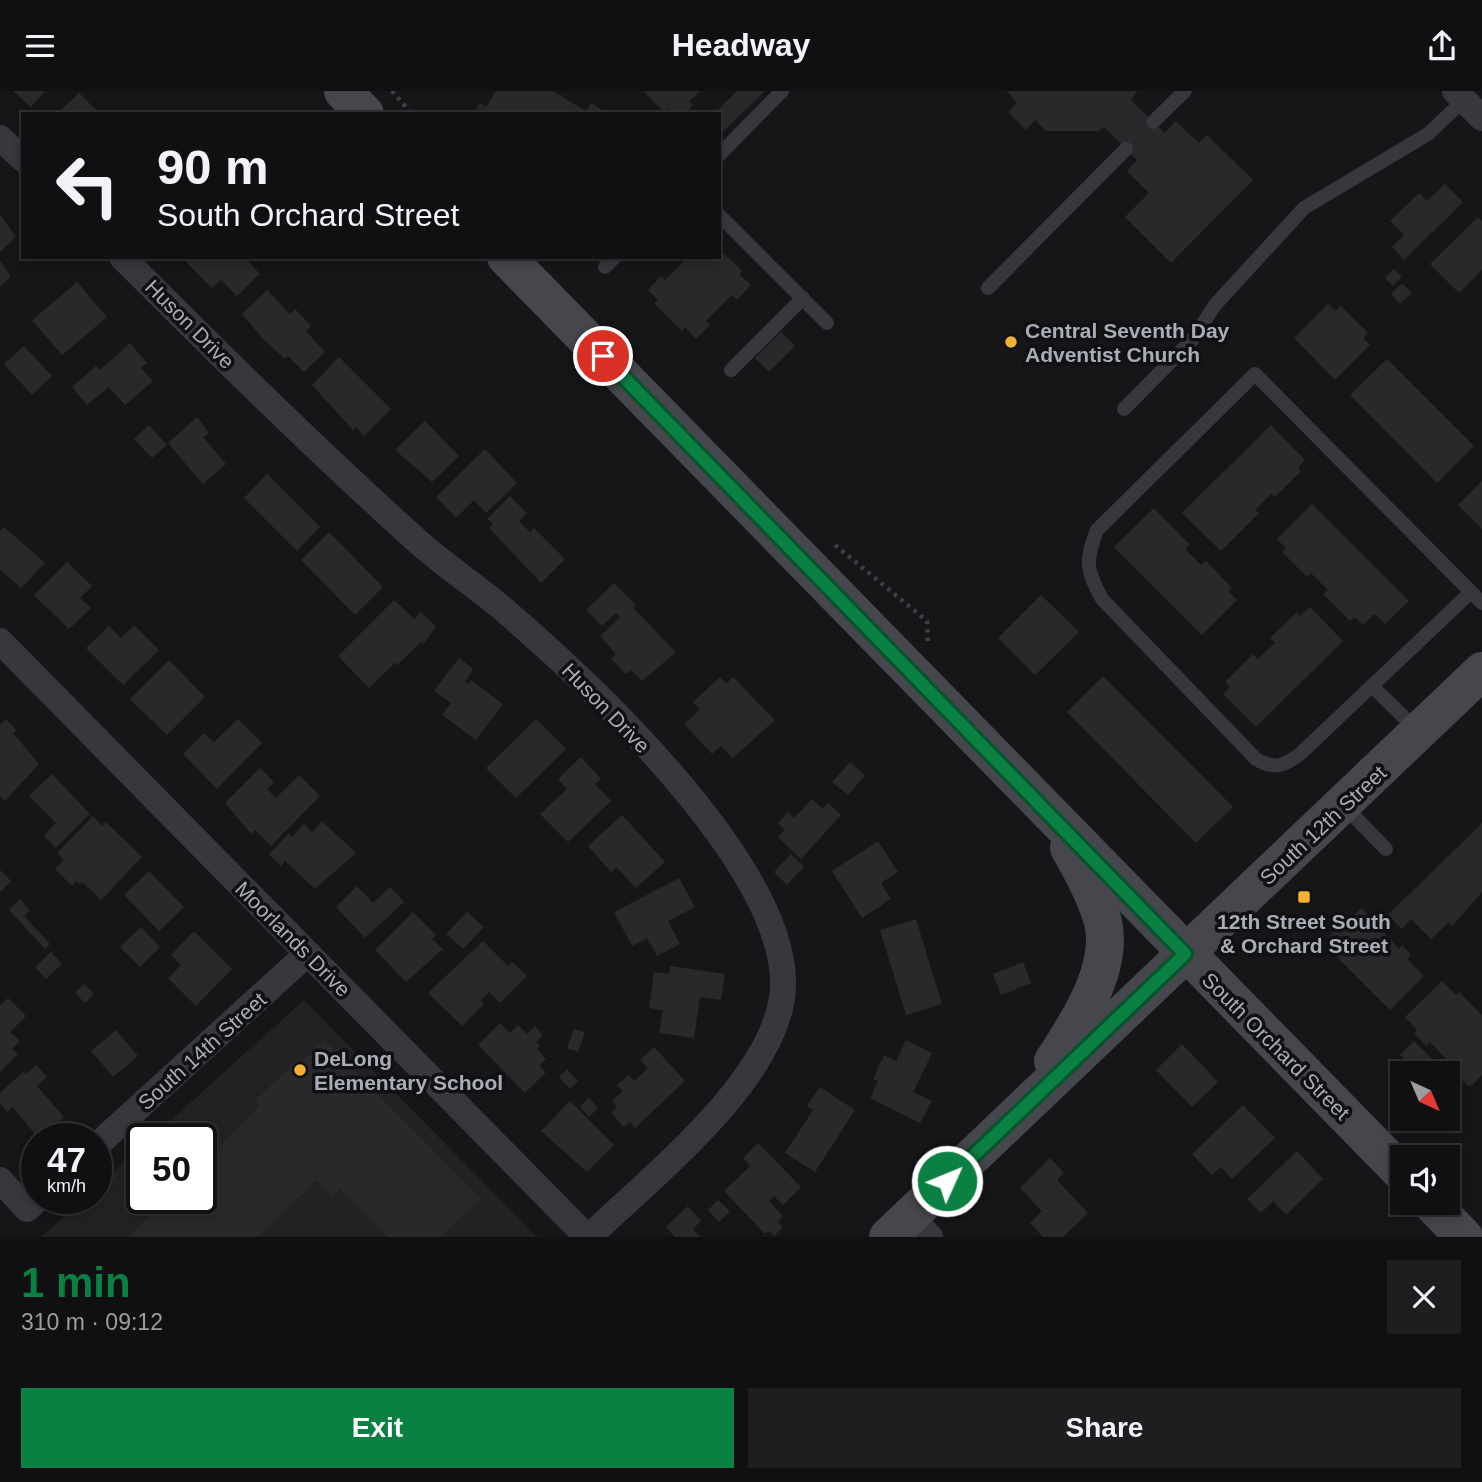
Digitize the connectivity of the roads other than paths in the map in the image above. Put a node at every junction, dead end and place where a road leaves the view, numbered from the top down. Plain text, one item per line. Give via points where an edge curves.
1 (343, 91) edge
2 (782, 91) edge
3 (1185, 91) edge
4 (1467, 103) edge
5 (363, 112) edge
6 (1153, 122) dead end
7 (0, 138) edge
8 (1126, 149) dead end
9 (721, 153) edge
10 (21, 157) edge
11 (721, 217) edge
12 (124, 259) edge
13 (508, 259) edge
14 (988, 288) dead end
15 (803, 298) junction
16 (827, 323) dead end
17 (731, 370) dead end
18 (1124, 409) dead end
19 (1471, 592) junction
20 (1482, 603) edge
21 (0, 642) edge
22 (1482, 671) edge
23 (1372, 685) junction
24 (1420, 733) junction
25 (1343, 805) junction
26 (1049, 812) junction
27 (1386, 849) dead end
28 (307, 954) junction
29 (1185, 954) junction
30 (1020, 1109) junction
31 (112, 1131) edge
32 (1390, 1161) edge
33 (0, 1180) edge
34 (21, 1196) edge
35 (1443, 1215) edge
36 (909, 1230) edge
37 (588, 1237) edge
38 (1464, 1237) edge

1 - 5 street
2 - 9 lane
3 - 6 lane
4 - 18 lane via 1428,134 1304,208 1215,305 1192,340
7 - 10 street
8 - 14 lane
11 - 15 lane
12 - 37 street, Huson Drive via 417,541 503,609 594,693 698,807 762,898 782,957 783,982 776,1019 755,1065 725,1105
13 - 26 street, South Orchard Street
15 - 16 lane
15 - 17 lane
19 - 20 lane
19 - 23 lane
19 - 23 lane via 1255,374 1097,530 1087,558 1090,577 1102,599 1256,759 1284,766
21 - 28 street, Moorlands Drive
22 - 24 street, South 12th Street
23 - 24 lane
24 - 25 street, South 12th Street
25 - 27 lane
25 - 29 street, South 12th Street
26 - 29 street, South Orchard Street
26 - 30 street via 1085,877 1103,924 1101,971 1073,1031
28 - 31 street, South 14th Street
28 - 37 street, Moorlands Drive
29 - 30 street, South 12th Street
29 - 32 street, South Orchard Street
30 - 36 street, South 12th Street
33 - 34 street
35 - 38 street

